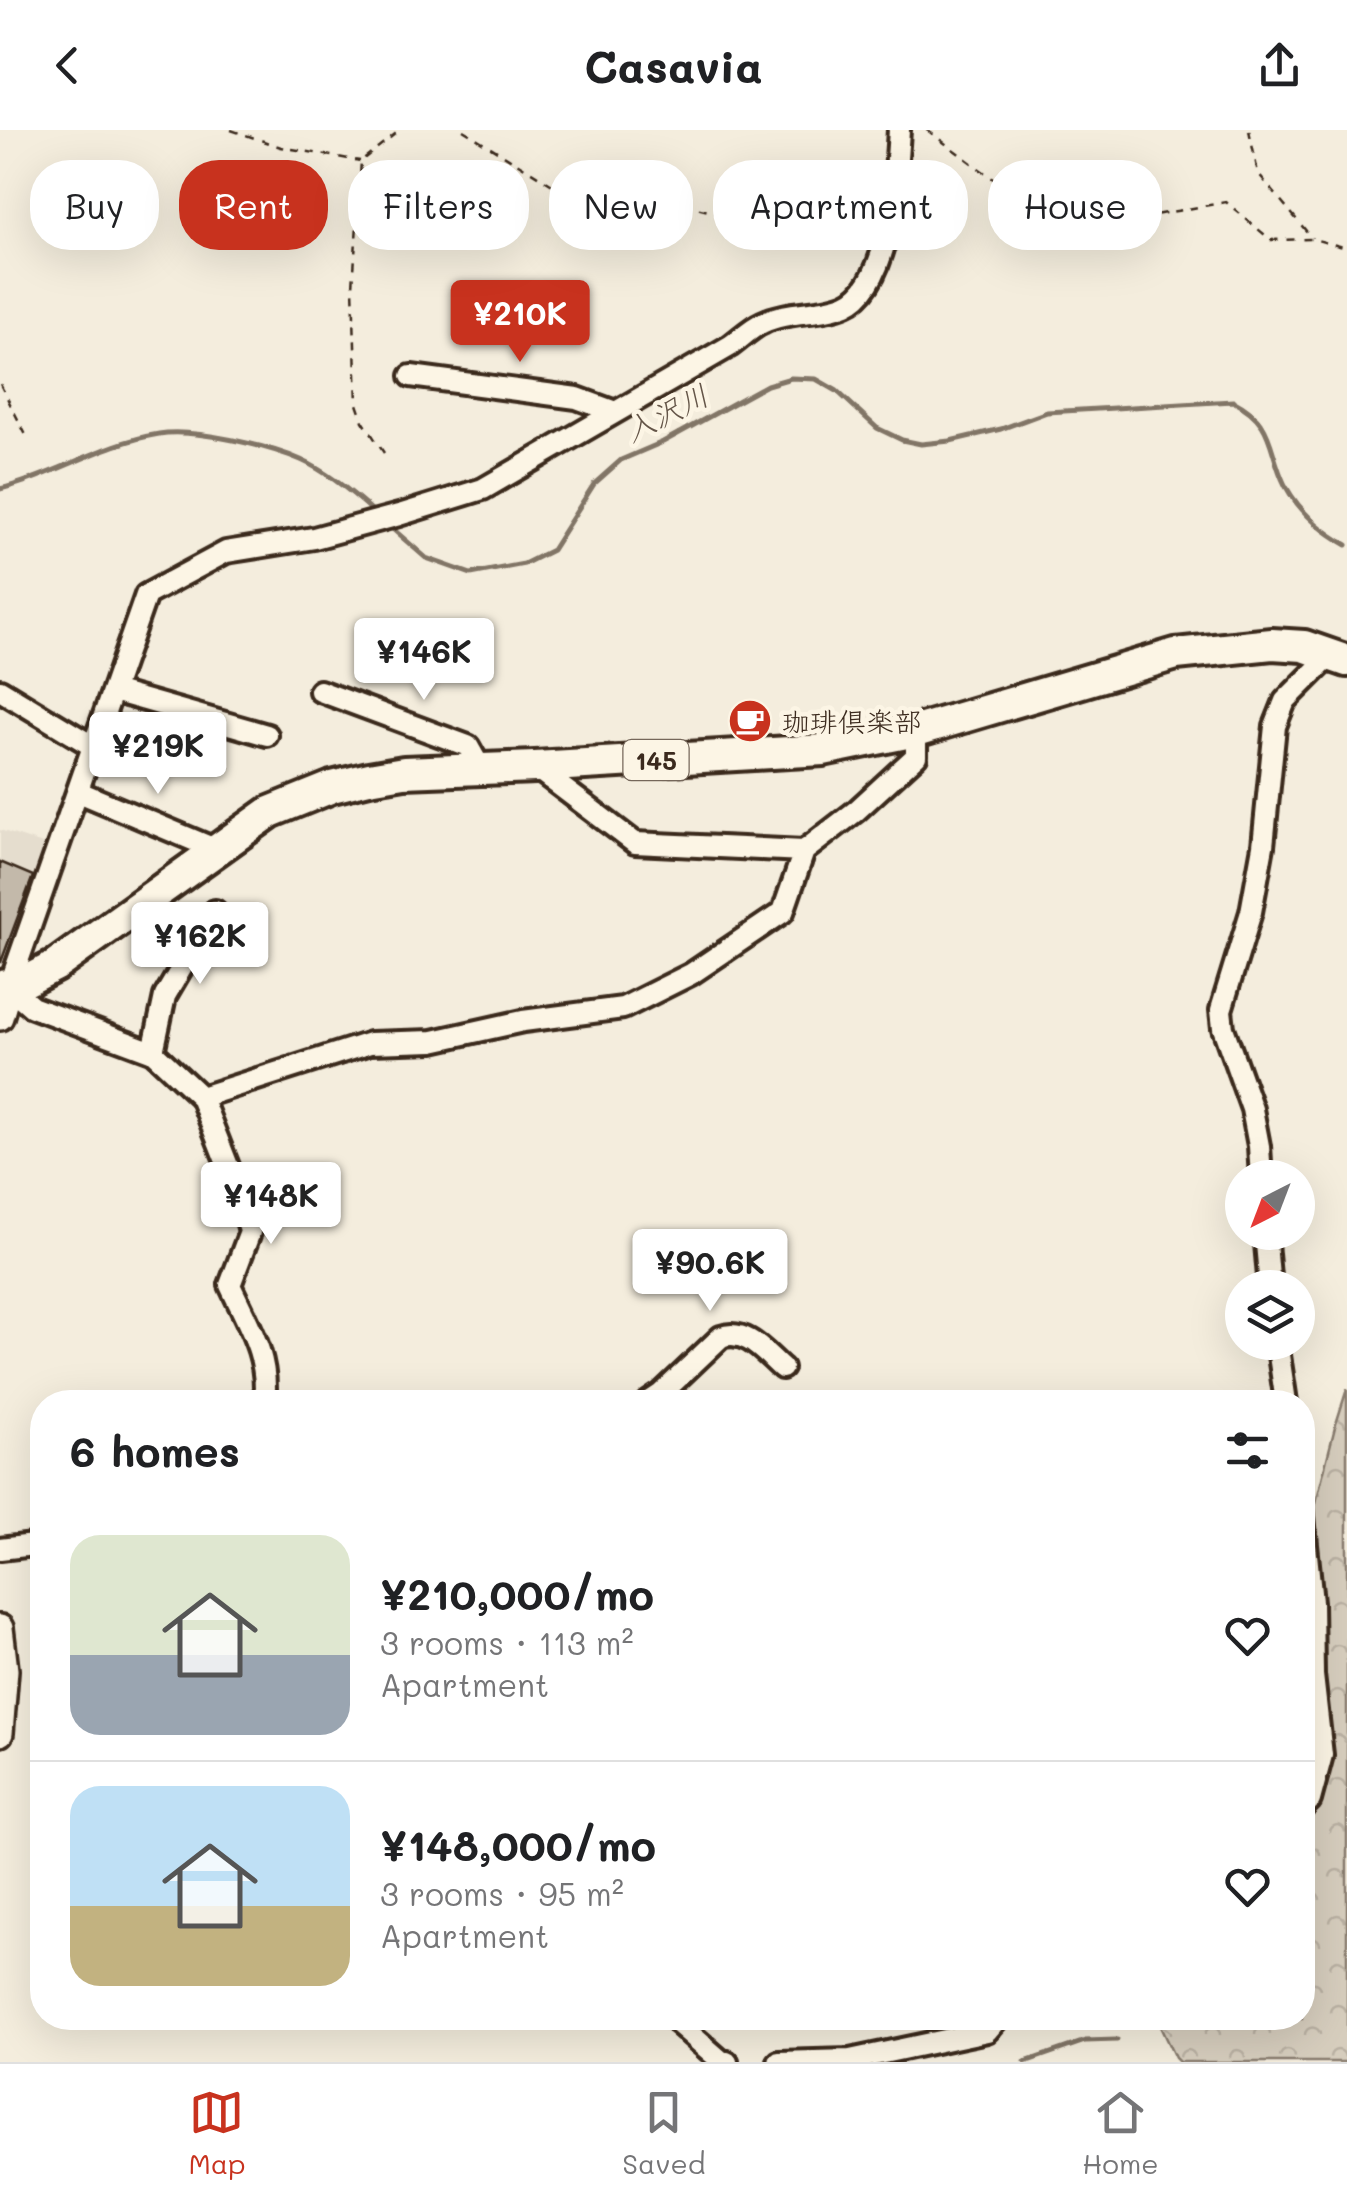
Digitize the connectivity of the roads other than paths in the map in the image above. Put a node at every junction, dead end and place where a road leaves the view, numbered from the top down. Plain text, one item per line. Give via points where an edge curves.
1 (898, 130) edge
2 (411, 376) dead end
3 (615, 412) junction
4 (1339, 657) edge
5 (0, 690) edge
6 (112, 691) junction
7 (320, 691) dead end
8 (916, 731) junction
9 (266, 734) dead end
10 (94, 748) junction
11 (535, 767) junction
12 (481, 769) junction
13 (79, 792) junction
14 (217, 850) junction
15 (804, 851) junction
16 (215, 911) dead end
17 (4, 986) edge
18 (0, 1016) edge
19 (153, 1052) junction
20 (202, 1097) junction
21 (1259, 1160) edge
22 (1280, 1360) edge
23 (782, 1368) dead end
24 (266, 1390) edge
25 (665, 1390) edge
26 (1284, 1390) edge
27 (30, 1545) edge
28 (0, 1549) edge
29 (0, 1628) edge
30 (1315, 1685) edge
31 (0, 1733) edge
32 (1315, 1781) edge
33 (686, 2030) edge
34 (988, 2030) edge
35 (727, 2062) edge
36 (779, 2062) edge

1 - 3 street via 894,198 868,287 848,304 764,322
2 - 3 street via 577,398
3 - 6 street via 483,488 314,538 226,552 146,595
4 - 8 highway, 145 via 1272,644 1176,654
4 - 21 street via 1286,700 1275,726 1254,896 1221,1010 1252,1109
5 - 10 street
6 - 9 street
6 - 10 street
7 - 12 street via 468,746
8 - 11 highway, 145 via 823,750
8 - 15 street via 916,756
10 - 13 street
11 - 12 highway, 145
11 - 15 street via 635,844
12 - 14 highway, 145 via 404,772 332,787 270,812
13 - 14 street
13 - 17 street
14 - 17 highway, 145 via 55,966
15 - 20 street via 783,912 691,974 623,1008 433,1041 370,1043
16 - 19 street via 165,996
17 - 18 main road
17 - 19 street via 32,1007
19 - 20 street
20 - 24 street via 250,1232 230,1284 262,1352
22 - 26 street
23 - 25 street via 732,1333
27 - 28 street
29 - 31 main road
30 - 32 street via 1322,1755
33 - 35 street
34 - 36 street via 850,2060

